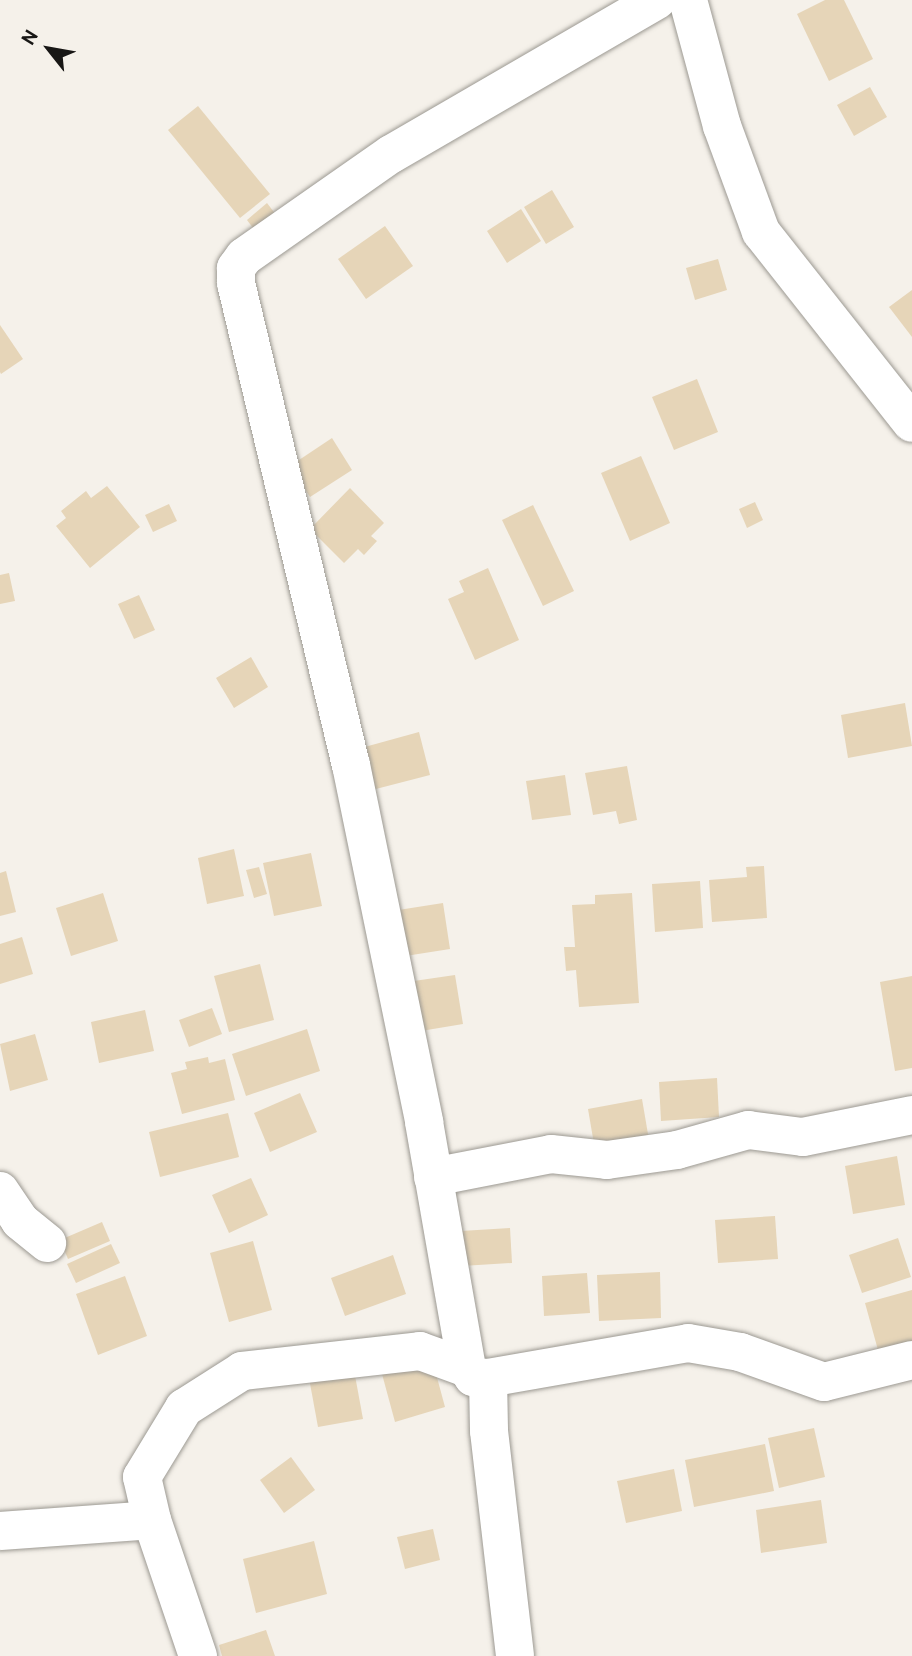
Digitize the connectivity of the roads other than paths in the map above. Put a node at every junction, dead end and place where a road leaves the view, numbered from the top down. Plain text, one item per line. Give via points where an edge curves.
1 (657, 0) edge
2 (688, 0) edge
3 (912, 423) edge
4 (912, 1115) edge
5 (433, 1177) junction
6 (0, 1191) edge
7 (47, 1243) dead end
8 (912, 1360) edge
9 (478, 1373) junction
10 (152, 1520) junction
11 (0, 1531) edge
12 (198, 1656) edge
13 (515, 1656) edge

1 - 5 street via 391,154 236,268 351,765
2 - 3 street via 722,126 761,232
4 - 5 street via 803,1137 748,1130 642,1155 607,1160 551,1154
5 - 9 street
6 - 7 street via 20,1221
8 - 9 street via 824,1382 740,1352 688,1343
9 - 10 street via 420,1351 242,1371 184,1408 142,1477
9 - 13 street
10 - 11 street
10 - 12 street

